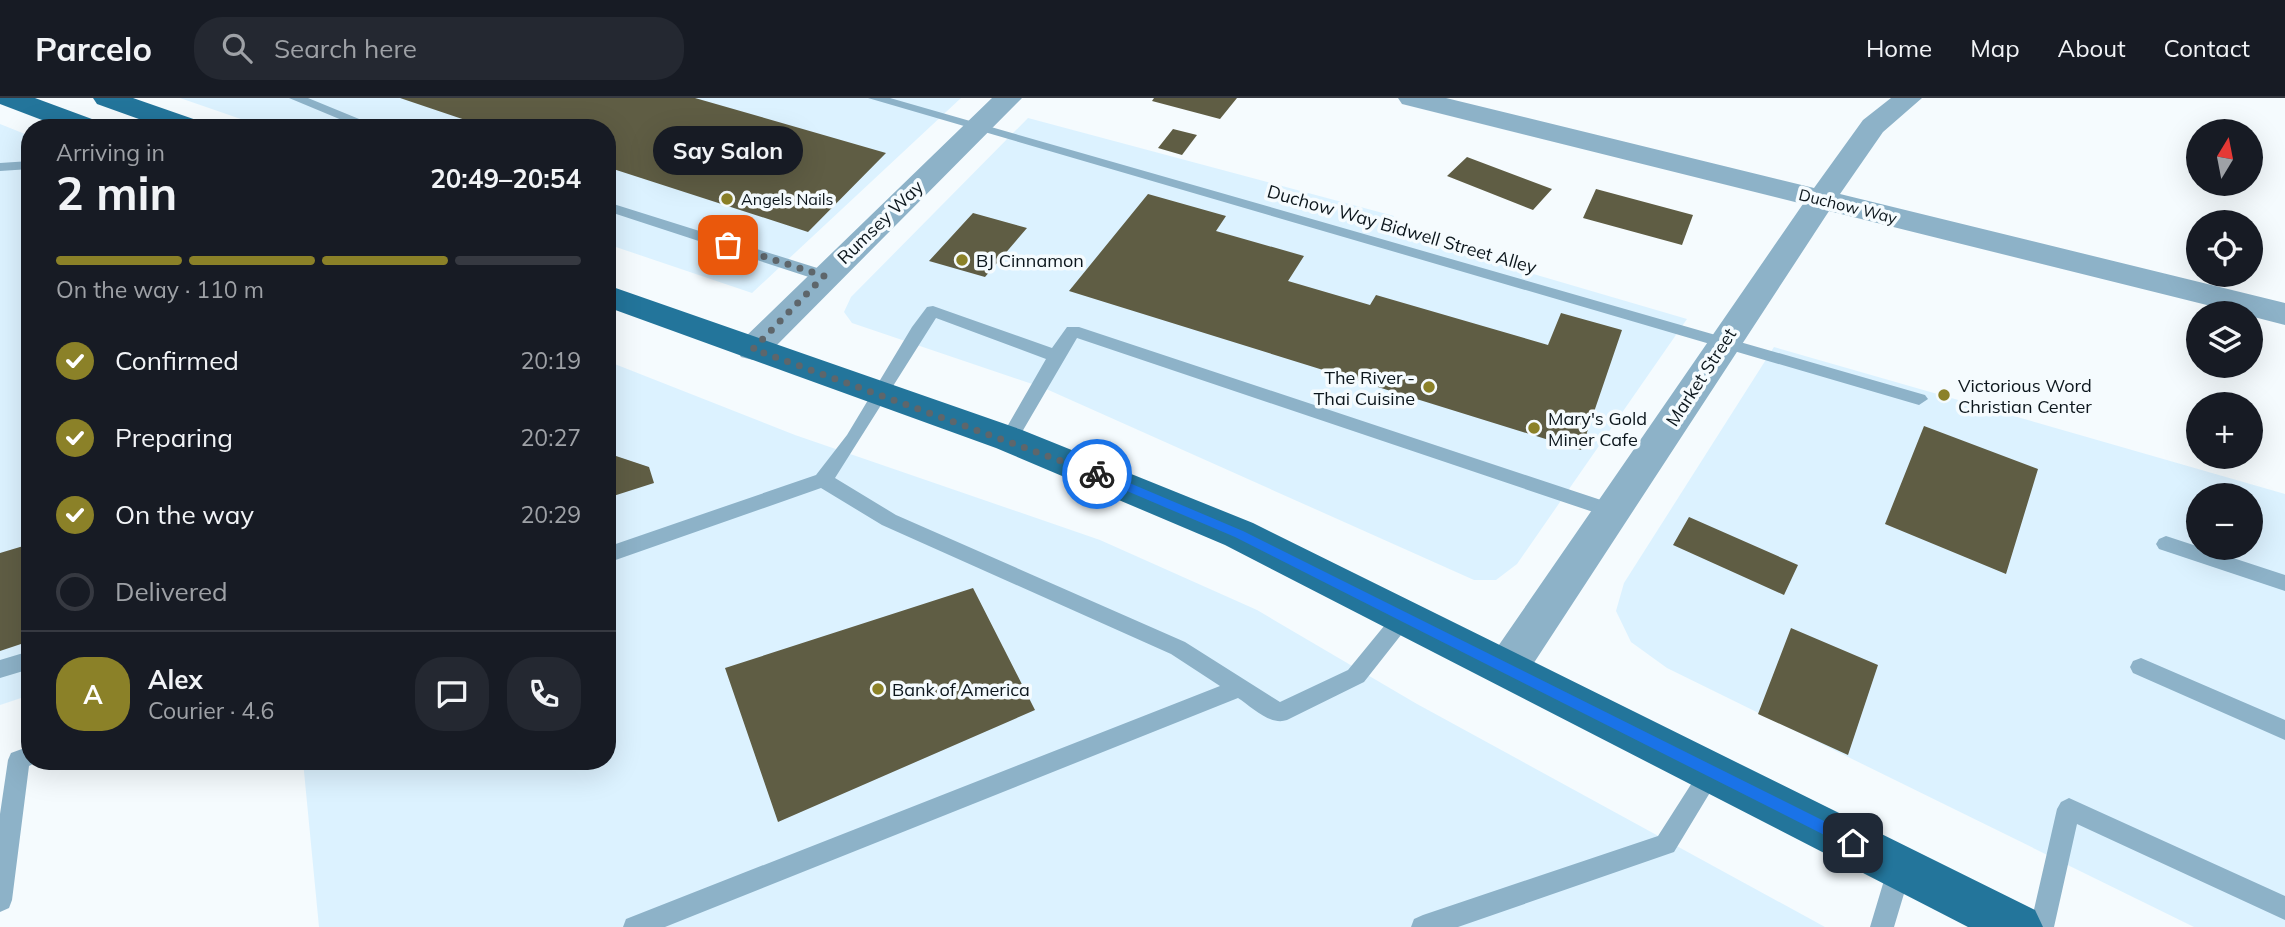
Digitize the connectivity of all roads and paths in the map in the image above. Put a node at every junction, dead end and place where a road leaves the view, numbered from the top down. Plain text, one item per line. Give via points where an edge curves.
1 (10, 98) edge
2 (107, 98) edge
3 (296, 98) edge
4 (875, 98) edge
5 (1008, 98) edge
6 (1412, 98) edge
7 (1908, 98) edge
8 (66, 119) edge
9 (166, 119) edge
10 (351, 119) edge
11 (978, 127) junction
12 (21, 166) edge
13 (0, 167) edge
14 (1821, 199) junction
15 (616, 209) edge
16 (824, 276) junction
17 (616, 298) edge
18 (2285, 314) edge
19 (1724, 341) junction
20 (753, 349) junction
21 (1056, 356) junction
22 (880, 393) junction
23 (1919, 399) dead end
24 (1009, 439) junction
25 (823, 480) junction
26 (1612, 512) junction
27 (2166, 544) dead end
28 (616, 552) edge
29 (2285, 583) edge
30 (1405, 615) junction
31 (21, 663) edge
32 (2141, 667) dead end
33 (1507, 668) junction
34 (0, 669) edge
35 (1239, 688) junction
36 (2285, 730) edge
37 (21, 759) edge
38 (1712, 771) junction
39 (1900, 867) junction
40 (0, 900) edge
41 (2285, 908) edge
42 (635, 927) edge
43 (1423, 927) edge
44 (1882, 927) edge
45 (2018, 927) edge
46 (2042, 927) edge

1 - 8 main road
2 - 9 main road
3 - 10 lane
4 - 11 lane, Duchow Way Bidwell Street Alley
5 - 11 street, Rumsey Way
6 - 14 street, Duchow Way
7 - 14 street, Market Street via 1874,126
11 - 16 street, Rumsey Way
11 - 19 lane, Duchow Way Bidwell Street Alley
12 - 13 lane
14 - 18 street, Duchow Way
14 - 19 street, Market Street
15 - 16 lane
16 - 20 street, Rumsey Way
17 - 20 main road
19 - 23 lane, Duchow Way Bidwell Street Alley
19 - 26 street, Market Street
20 - 22 main road
21 - 22 lane via 933,311 909,338
21 - 24 lane
21 - 26 lane via 1073,331
22 - 24 main road
22 - 25 lane via 847,452
24 - 30 main road via 1239,534
25 - 28 lane
25 - 35 lane via 889,520 1178,648
26 - 33 street, Market Street
27 - 29 lane
30 - 33 main road
30 - 35 lane via 1356,676 1279,713
31 - 34 lane
32 - 36 lane
33 - 38 main road
35 - 42 lane
37 - 40 lane
38 - 39 main road
38 - 43 lane via 1666,844
39 - 44 lane
39 - 45 main road
41 - 46 lane via 2069,809

